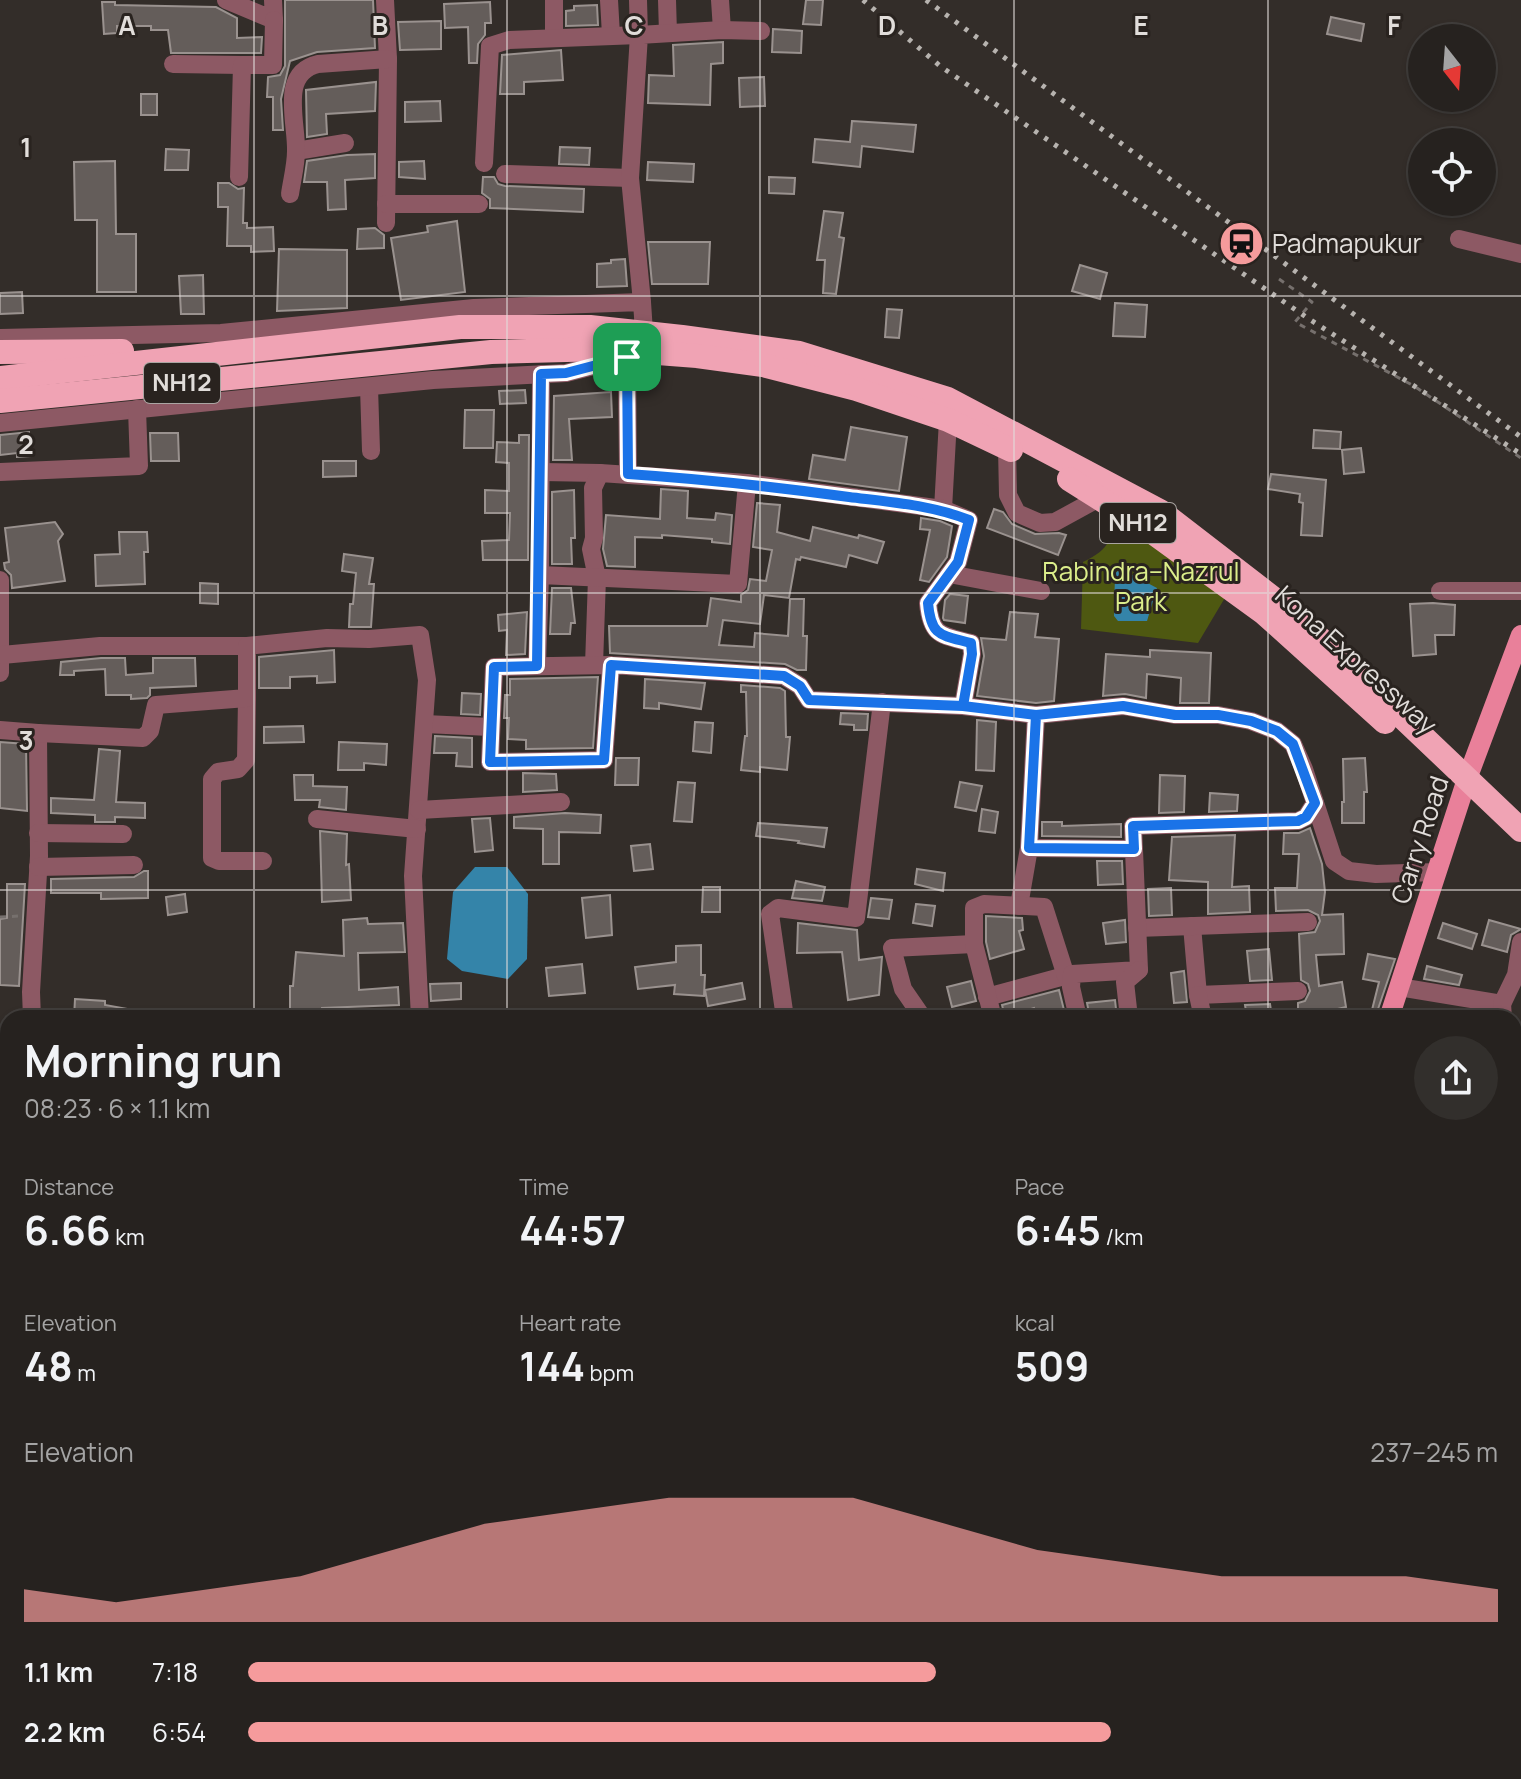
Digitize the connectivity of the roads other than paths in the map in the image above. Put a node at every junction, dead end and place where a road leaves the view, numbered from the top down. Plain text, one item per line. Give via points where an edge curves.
1 (226, 0) edge
2 (273, 0) edge
3 (385, 0) edge
4 (554, 0) edge
5 (609, 0) edge
6 (638, 0) edge
7 (667, 0) edge
8 (720, 0) edge
9 (274, 20) junction
10 (722, 30) junction
11 (761, 31) dead end
12 (668, 33) junction
13 (611, 35) junction
14 (639, 35) junction
15 (554, 37) junction
16 (388, 59) junction
17 (173, 64) dead end
18 (242, 65) junction
19 (345, 143) dead end
20 (296, 151) junction
21 (484, 163) dead end
22 (505, 174) dead end
23 (239, 177) dead end
24 (630, 178) junction
25 (290, 194) dead end
26 (479, 204) dead end
27 (1459, 239) dead end
28 (1521, 254) edge
29 (642, 302) junction
30 (0, 338) edge
31 (640, 347) junction
32 (262, 349) junction
33 (0, 352) edge
34 (541, 374) junction
35 (366, 376) junction
36 (0, 378) edge
37 (0, 401) edge
38 (137, 409) junction
39 (948, 420) junction
40 (0, 423) edge
41 (1007, 448) junction
42 (371, 451) dead end
43 (0, 472) edge
44 (542, 472) junction
45 (600, 473) junction
46 (628, 474) junction
47 (747, 483) junction
48 (1099, 498) junction
49 (943, 509) junction
50 (949, 574) junction
51 (540, 575) junction
52 (597, 578) junction
53 (0, 580) edge
54 (1041, 591) dead end
55 (1440, 591) dead end
56 (1521, 591) edge
57 (1521, 635) edge
58 (247, 646) junction
59 (1, 664) edge
60 (602, 665) junction
61 (537, 666) junction
62 (247, 698) junction
63 (882, 702) junction
64 (963, 706) junction
65 (1036, 715) junction
66 (425, 724) junction
67 (490, 727) junction
68 (0, 730) edge
69 (38, 733) junction
70 (1465, 786) junction
71 (561, 802) dead end
72 (1315, 803) junction
73 (317, 819) dead end
74 (418, 820) junction
75 (1521, 830) edge
76 (38, 833) junction
77 (123, 834) dead end
78 (1029, 848) junction
79 (1521, 848) edge
80 (1134, 849) junction
81 (263, 861) dead end
82 (134, 865) dead end
83 (38, 867) junction
84 (1437, 872) junction
85 (1019, 906) junction
86 (1308, 922) dead end
87 (1192, 926) junction
88 (1137, 928) junction
89 (1521, 942) edge
90 (974, 944) junction
91 (1139, 970) junction
92 (1069, 975) junction
93 (1399, 987) junction
94 (1298, 991) dead end
95 (1198, 995) junction
96 (987, 997) junction
97 (32, 1010) edge
98 (420, 1010) edge
99 (784, 1010) edge
100 (917, 1010) edge
101 (991, 1010) edge
102 (1076, 1010) edge
103 (1128, 1010) edge
104 (1201, 1010) edge
105 (1392, 1010) edge
106 (1498, 1010) edge
107 (1502, 1010) edge

1 - 9 street
2 - 9 street
3 - 16 street
4 - 15 street
5 - 13 street
6 - 14 street
7 - 12 street
8 - 10 street
9 - 18 street via 273,65
10 - 11 street
10 - 12 street
12 - 14 street
13 - 14 street
13 - 15 street
14 - 24 street
15 - 21 street via 490,46
16 - 20 street via 318,64 299,73 292,107
16 - 26 street via 386,213
17 - 18 street
18 - 23 street
19 - 20 street
20 - 25 street
22 - 24 street
24 - 29 street
27 - 28 street
29 - 30 street via 474,308 221,333
29 - 31 street
31 - 32 highway, Kona Expressway / NH12 via 590,327 460,327
31 - 34 street via 566,373
31 - 35 highway, Kona Expressway / NH12 via 491,352
31 - 39 highway, Kona Expressway / NH12 via 763,365
31 - 46 street
31 - 70 highway, Kona Expressway / NH12 via 799,353 948,399 1160,511 1296,616
32 - 33 highway
32 - 36 highway, NH12
34 - 35 street
34 - 44 street
35 - 37 highway, NH12
35 - 38 street
35 - 42 street
38 - 40 street
38 - 43 street via 139,466
39 - 41 highway, Kona Expressway / NH12
39 - 49 street
41 - 48 highway, Kona Expressway / NH12
41 - 48 street via 1008,495 1017,513 1040,523 1055,522
44 - 45 street
44 - 51 street
45 - 46 street
45 - 52 street via 593,488 591,549
46 - 47 street
47 - 49 street
47 - 52 street via 738,584
48 - 70 highway, Kona Expressway / NH12 via 1264,613
49 - 50 street via 969,520 958,562
50 - 54 street
50 - 64 street via 928,603 929,622 942,637 971,643
51 - 52 street
51 - 61 street
52 - 60 street
53 - 59 street
55 - 56 street
57 - 70 main road, Carry Road
58 - 59 street via 100,646
58 - 62 street
58 - 66 street via 420,635 427,680
60 - 61 street
60 - 63 street via 784,676 809,700
60 - 67 street via 604,760 490,762
61 - 67 street via 494,667
62 - 69 street via 156,705 143,738
62 - 81 street via 246,760 212,779 212,858
63 - 64 street
63 - 99 street via 856,918 778,908 770,914
64 - 65 street
65 - 72 street via 1123,706 1251,721 1293,744
65 - 78 street
66 - 67 street
66 - 74 street
68 - 69 street
69 - 76 street
70 - 75 highway, Kona Expressway / NH12
70 - 79 highway, Kona Expressway / NH12
70 - 84 main road, Carry Road
71 - 74 street
72 - 80 street via 1298,821 1133,826
72 - 84 street via 1334,861 1349,871
73 - 74 street
74 - 98 street via 413,876
76 - 77 street
76 - 83 street
78 - 80 street
78 - 85 street
80 - 88 street
82 - 83 street
83 - 97 street
84 - 93 main road, Carry Road
85 - 90 street via 974,908
85 - 92 street via 1044,907
86 - 87 street
87 - 88 street
87 - 95 street
88 - 91 street
89 - 107 street
90 - 96 street
90 - 100 street via 892,948 903,989
91 - 92 street
91 - 103 street via 1125,982
92 - 96 street
92 - 102 street
93 - 105 main road, Carry Road
93 - 106 street
94 - 95 street
95 - 104 street
96 - 101 street

